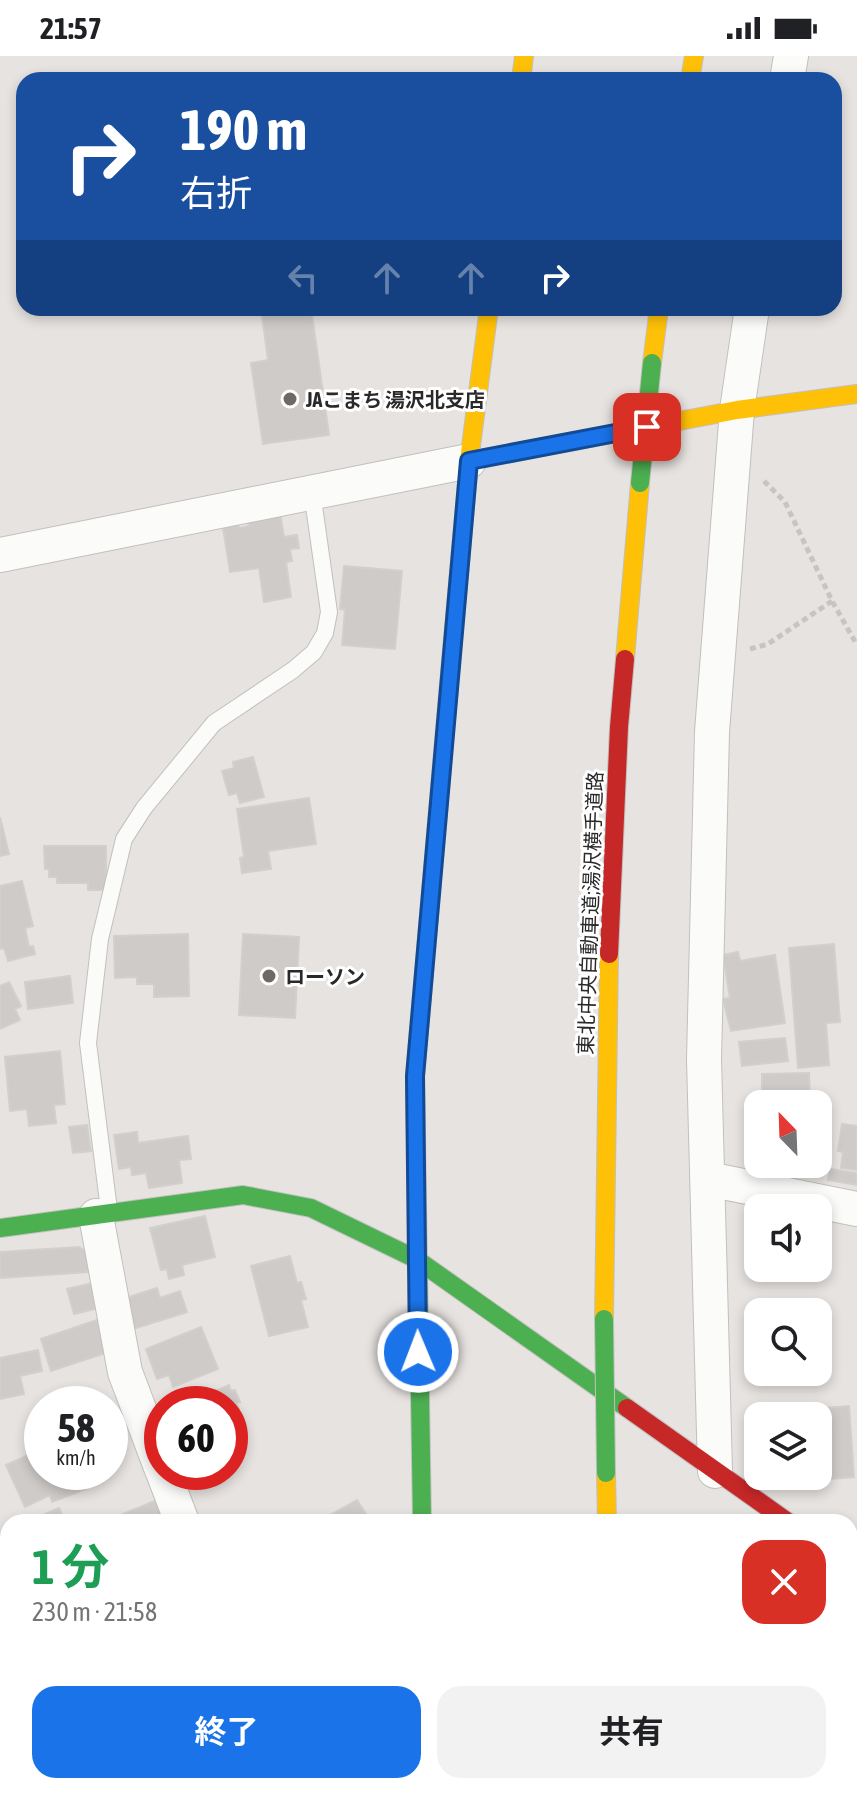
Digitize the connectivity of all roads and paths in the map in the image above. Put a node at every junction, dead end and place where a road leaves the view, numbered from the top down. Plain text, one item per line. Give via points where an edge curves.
1 (488, 316) edge
2 (658, 316) edge
3 (751, 316) edge
4 (857, 394) edge
5 (737, 410) junction
6 (469, 461) junction
7 (732, 472) junction
8 (312, 492) junction
9 (0, 555) edge
10 (832, 601) junction
11 (857, 645) edge
12 (718, 658) junction
13 (708, 1179) junction
14 (857, 1209) edge
15 (103, 1215) junction
16 (0, 1228) edge
17 (416, 1259) junction
18 (144, 1423) edge
19 (715, 1471) junction
20 (169, 1490) edge
21 (179, 1514) edge
22 (422, 1514) edge
23 (607, 1514) edge
24 (777, 1514) edge

1 - 6 main road
2 - 23 main road, 東北中央自動車道;湯沢横手道路, bridge via 619,727 607,992
3 - 5 street
4 - 5 main road
5 - 6 main road
5 - 7 street
6 - 8 street
6 - 17 main road via 415,1076
7 - 10 path via 759,478 785,502
7 - 12 street
8 - 9 street
8 - 15 lane via 329,612 325,633 314,652 293,670 214,723 124,839 100,939 88,1043
10 - 11 path
10 - 12 path via 768,644
12 - 13 street via 704,1059
13 - 14 street
13 - 19 street
15 - 16 main road
15 - 17 main road via 243,1195 311,1208
15 - 18 street via 125,1372
17 - 19 main road
17 - 22 main road
19 - 24 main road
20 - 21 street

